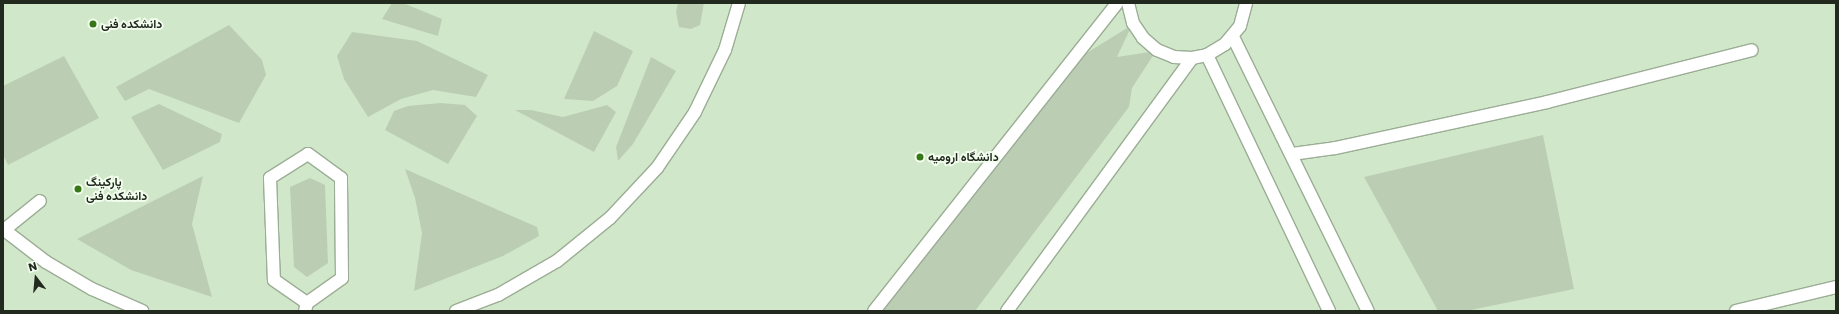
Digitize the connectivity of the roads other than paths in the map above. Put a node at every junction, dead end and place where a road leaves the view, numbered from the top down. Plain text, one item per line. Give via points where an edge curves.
1 (739, 3) edge
2 (1117, 3) edge
3 (1128, 3) edge
4 (1246, 3) edge
5 (1233, 37) junction
6 (1752, 50) dead end
7 (1207, 55) junction
8 (1192, 58) junction
9 (1292, 154) junction
10 (40, 201) dead end
11 (3, 229) edge
12 (1836, 287) edge
13 (306, 307) edge
14 (142, 311) edge
15 (456, 311) edge
16 (874, 311) edge
17 (1007, 311) edge
18 (1329, 311) edge
19 (1368, 311) edge
20 (1736, 311) edge

1 - 15 lane via 725,50 695,112 657,168 610,218 557,261 498,295
2 - 16 lane
3 - 8 lane via 1133,23 1143,38 1157,50 1174,57
4 - 5 lane via 1240,26
5 - 7 lane
5 - 9 lane
6 - 9 lane via 1547,102 1334,148
7 - 8 lane
7 - 18 lane
8 - 17 lane
9 - 19 lane
10 - 11 lane
11 - 14 lane via 46,262 92,289
12 - 20 lane
13 - 13 lane via 274,280 270,178 308,154 341,178 342,278

